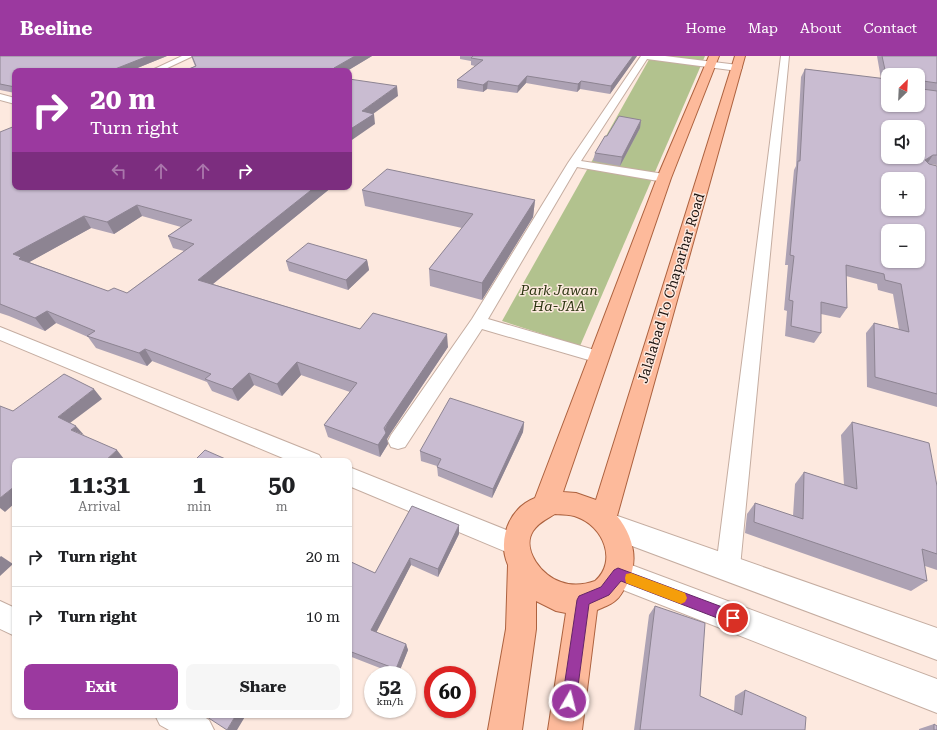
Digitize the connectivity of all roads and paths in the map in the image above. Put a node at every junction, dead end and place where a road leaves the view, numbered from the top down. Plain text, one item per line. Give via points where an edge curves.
1 (189, 56) edge
2 (785, 56) edge
3 (713, 60) edge
4 (739, 62) edge
5 (161, 68) edge
6 (0, 97) edge
7 (12, 99) edge
8 (574, 162) junction
9 (664, 178) junction
10 (478, 322) junction
11 (0, 333) edge
12 (599, 357) junction
13 (398, 441) dead end
14 (305, 458) edge
15 (352, 477) edge
16 (545, 507) junction
17 (606, 522) junction
18 (518, 556) junction
19 (728, 567) junction
20 (618, 574) junction
21 (583, 600) junction
22 (0, 614) edge
23 (12, 621) edge
24 (937, 644) edge
25 (937, 696) edge
26 (176, 718) edge
27 (199, 730) edge
28 (505, 730) edge
29 (565, 730) edge

1 - 5 street
2 - 19 street
3 - 4 street
3 - 8 street via 645,56
3 - 9 main road
4 - 17 main road, Jalalabad To Chaparhar Road
6 - 7 street
8 - 9 street
8 - 10 street
9 - 12 main road
10 - 12 street
10 - 13 street
11 - 14 street
12 - 16 main road
15 - 18 street
16 - 17 main road via 555,503 577,505
16 - 18 main road via 535,510 521,525
17 - 19 street
17 - 20 main road via 621,552
18 - 21 main road via 536,586 558,598
18 - 28 main road via 521,630
19 - 24 street
20 - 21 main road via 605,591
20 - 25 street
21 - 29 main road
22 - 23 street
26 - 27 street

